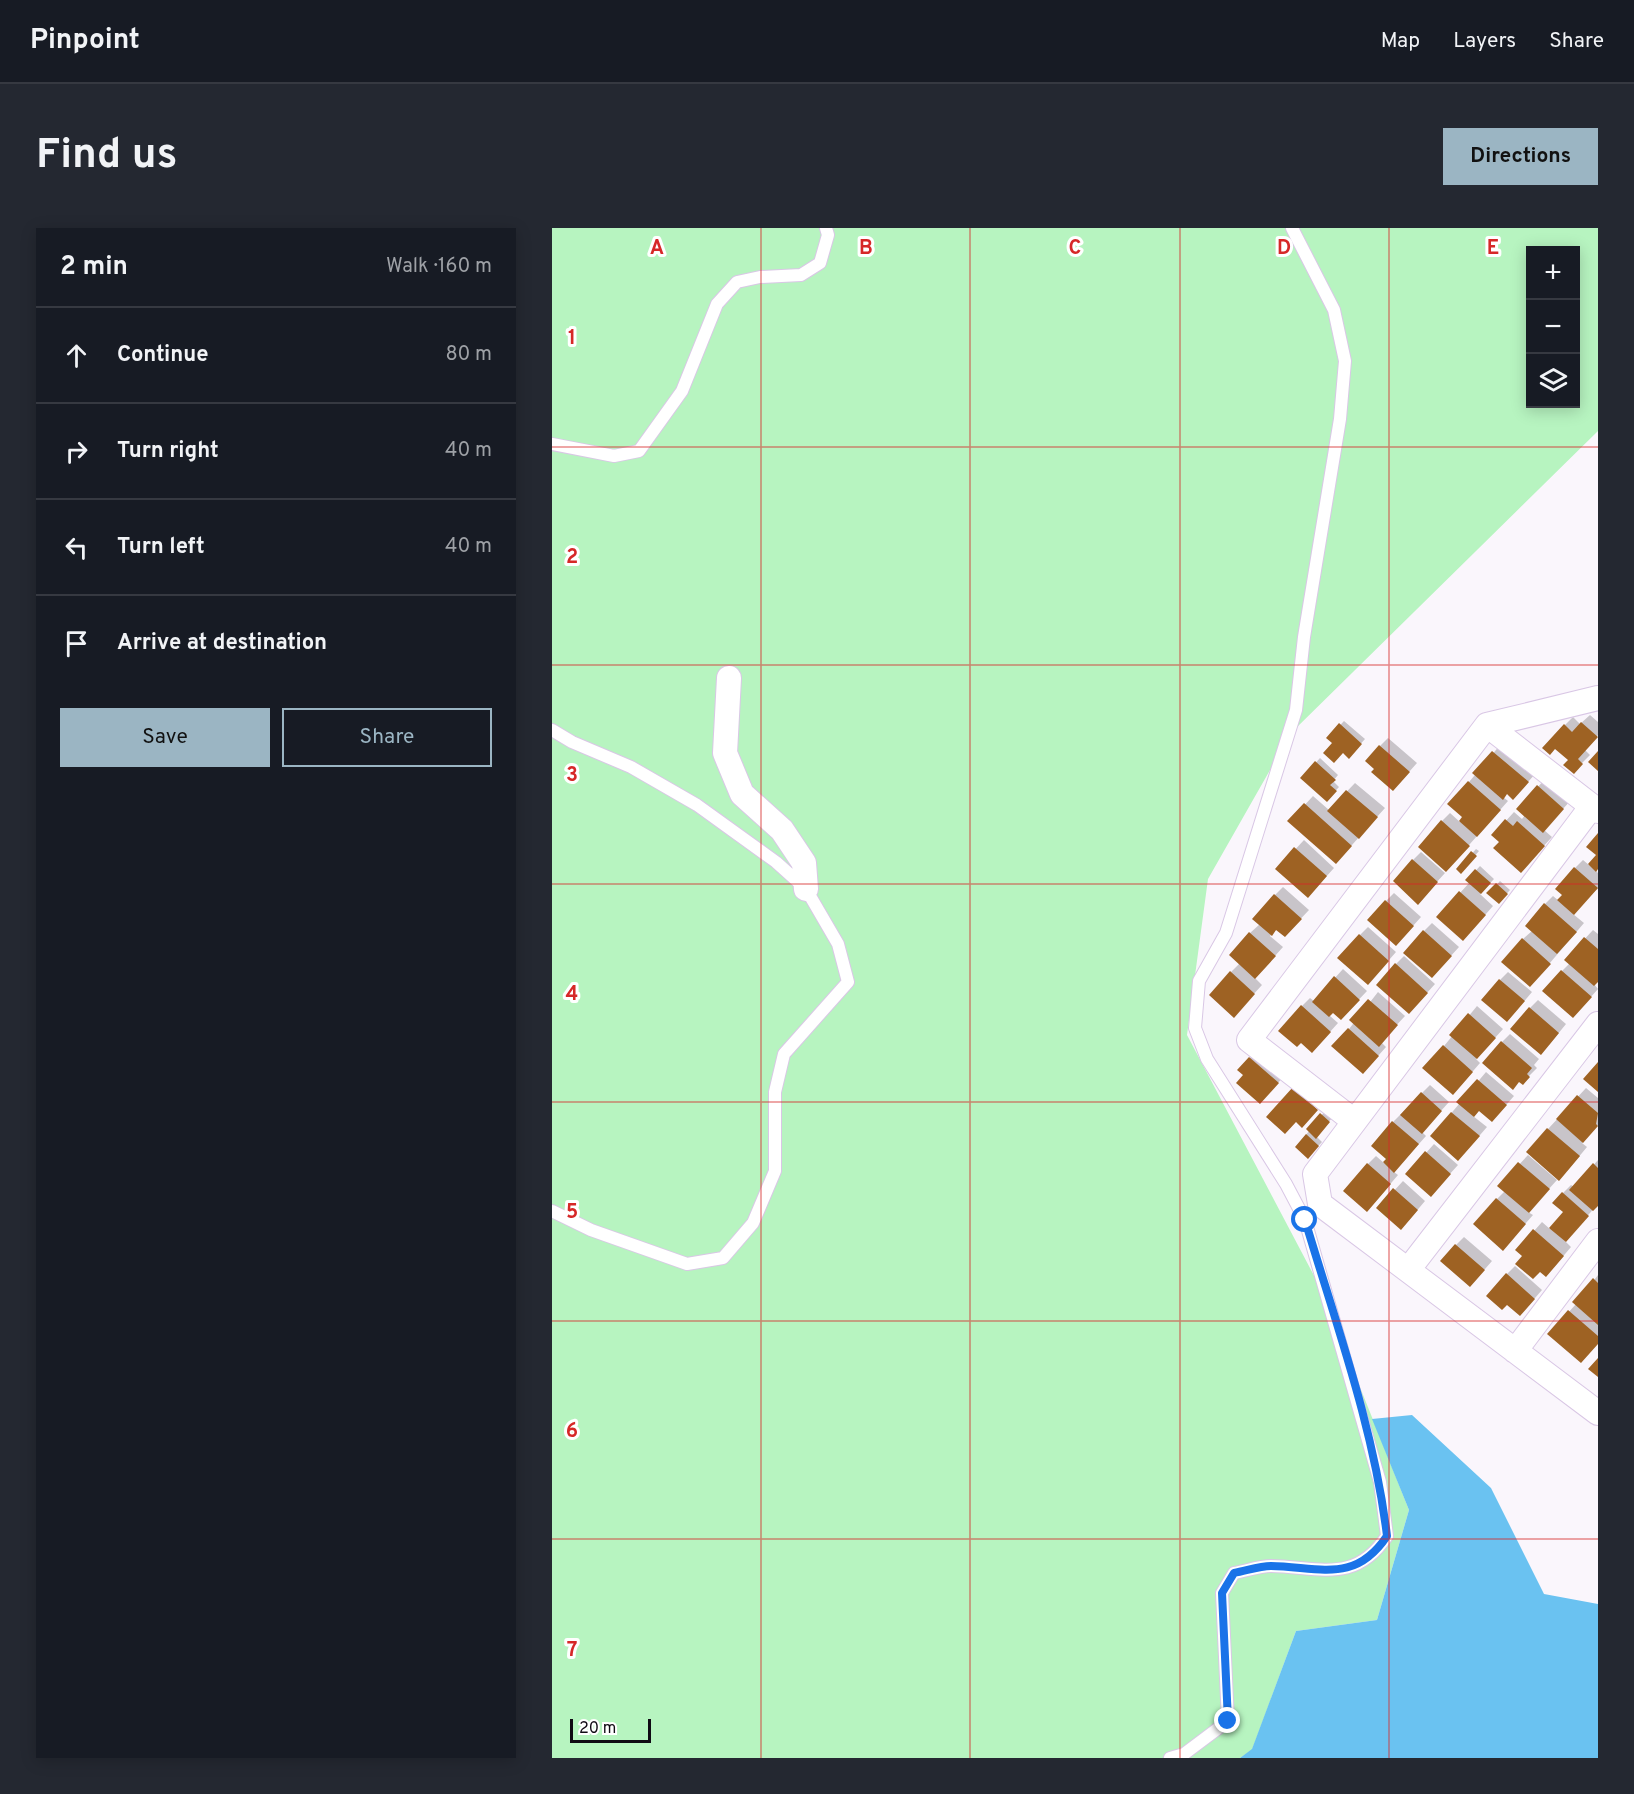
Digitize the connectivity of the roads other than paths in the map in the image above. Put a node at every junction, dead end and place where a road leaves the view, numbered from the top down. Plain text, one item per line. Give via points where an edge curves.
1 (826, 228) edge
2 (1292, 228) edge
3 (552, 444) edge
4 (729, 678) dead end
5 (1598, 698) edge
6 (1487, 725) junction
7 (552, 730) edge
8 (1595, 808) edge
9 (806, 889) junction
10 (1598, 1024) edge
11 (1354, 1121) junction
12 (552, 1211) edge
13 (1598, 1241) edge
14 (1408, 1270) junction
15 (1515, 1351) junction
16 (1598, 1413) edge
17 (1170, 1758) edge

1 - 3 lane via 828,236 820,263 801,276 737,282 717,304 682,391 639,451 614,456
2 - 17 lane via 1334,310 1345,361 1340,419 1304,637 1296,710 1226,933 1199,981 1195,1029 1207,1059 1305,1220 1355,1385 1380,1482 1387,1536 1375,1554 1343,1571 1268,1566 1234,1573 1222,1593 1228,1721 1184,1754
4 - 9 street via 725,753 742,794 782,830 804,863
5 - 6 street
6 - 8 street
6 - 11 street via 1249,1040
7 - 9 lane via 632,767 697,805 776,862
8 - 11 street
9 - 12 lane via 838,944 848,982 784,1054 775,1092 775,1171 753,1223 723,1258 687,1264 591,1230
10 - 14 street
11 - 14 street via 1315,1174 1320,1204
13 - 15 street
14 - 15 street
15 - 16 street

